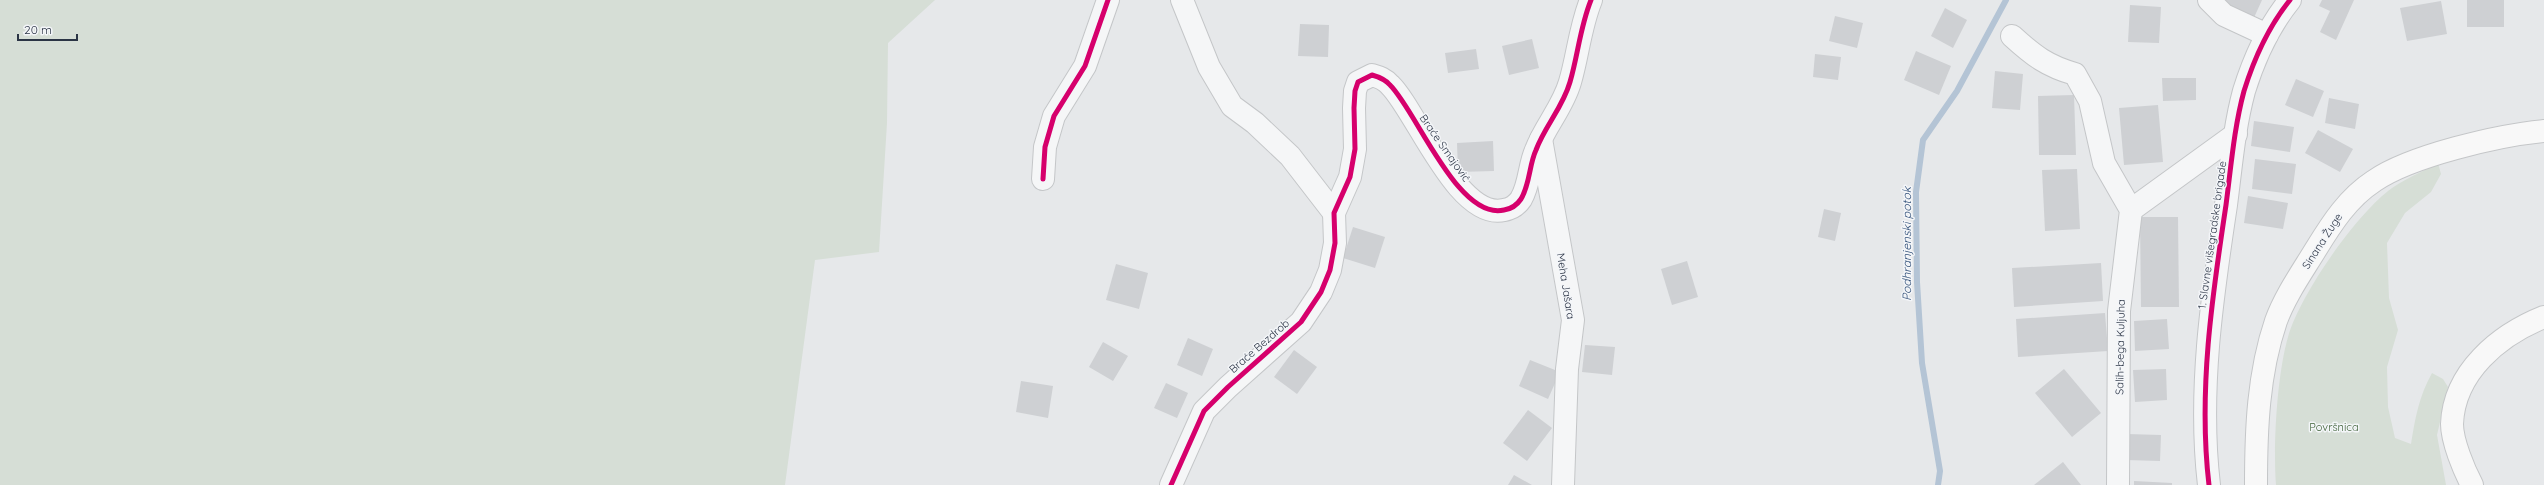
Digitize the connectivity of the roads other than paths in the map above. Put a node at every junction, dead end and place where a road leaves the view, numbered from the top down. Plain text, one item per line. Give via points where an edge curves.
1 (1108, 0) edge
2 (1182, 0) edge
3 (1590, 0) edge
4 (2208, 0) edge
5 (2290, 0) edge
6 (2267, 35) junction
7 (2012, 36) dead end
8 (2544, 131) edge
9 (2236, 134) junction
10 (1541, 137) junction
11 (1044, 179) dead end
12 (2131, 210) junction
13 (1334, 213) junction
14 (2544, 317) edge
15 (1172, 485) edge
16 (1563, 485) edge
17 (2118, 485) edge
18 (2209, 485) edge
19 (2256, 485) edge
20 (2472, 485) edge

1 - 11 street via 1085,66 1054,116 1045,147
2 - 13 street via 1209,67 1232,106 1255,123 1290,156
3 - 10 street, Braće Smajović via 1565,96
4 - 6 street via 2224,15
5 - 6 street, 1. Slavne višegradske brigade via 2275,19
6 - 9 street, 1. Slavne višegradske brigade via 2244,91
7 - 12 street via 2035,57 2052,68 2075,74 2090,101 2104,163
8 - 19 main road, Sinana Žuge via 2417,160 2374,180 2347,203 2295,282 2277,320 2264,365 2256,431
9 - 12 street
9 - 18 street, 1. Slavne višegradske brigade via 2207,344
10 - 13 street, Braće Smajović via 1520,200 1513,207 1494,211 1482,206 1465,193 1450,177 1391,85 1382,78 1364,78 1358,82 1355,91 1356,149 1350,177
10 - 16 street, Meha Jašara via 1573,320 1568,369
12 - 17 street, Salih-bega Kuljuha via 2119,311
13 - 15 street, Braće Bezdrob via 1335,243 1330,270 1321,292 1301,322 1204,411
14 - 20 main road via 2496,343 2479,360 2460,390 2452,425 2463,468

